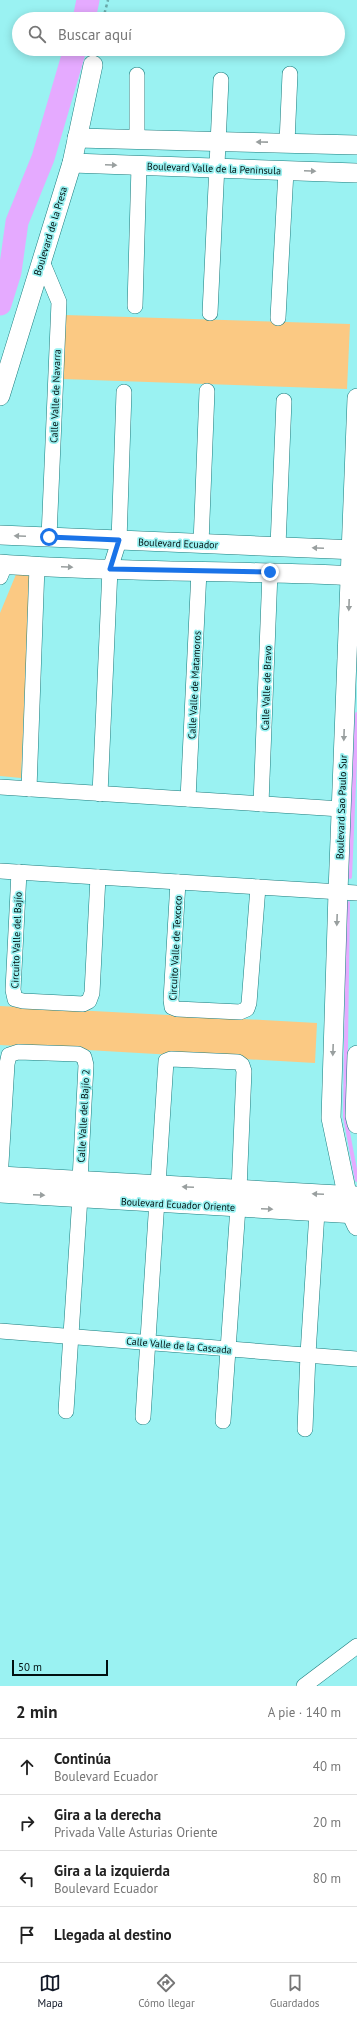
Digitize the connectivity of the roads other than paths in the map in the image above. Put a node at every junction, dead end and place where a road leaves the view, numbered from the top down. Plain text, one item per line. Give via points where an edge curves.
1 (93, 65) dead end
2 (290, 74) dead end
3 (137, 75) dead end
4 (221, 80) dead end
5 (77, 138) junction
6 (137, 139) junction
7 (218, 142) junction
8 (288, 143) junction
9 (357, 145) edge
10 (72, 162) junction
11 (139, 166) junction
12 (217, 168) junction
13 (286, 170) junction
14 (357, 173) edge
15 (41, 259) junction
16 (135, 306) dead end
17 (210, 313) dead end
18 (278, 318) dead end
19 (207, 391) dead end
20 (124, 392) dead end
21 (0, 396) edge
22 (357, 398) edge
23 (284, 401) dead end
24 (0, 535) edge
25 (49, 537) junction
26 (119, 540) junction
27 (201, 544) junction
28 (278, 546) junction
29 (354, 550) edge
30 (36, 566) junction
31 (2, 569) edge
32 (110, 569) junction
33 (199, 571) junction
34 (270, 572) junction
35 (354, 576) edge
36 (0, 787) edge
37 (29, 789) junction
38 (100, 794) junction
39 (188, 799) junction
40 (261, 804) junction
41 (341, 809) junction
42 (0, 871) edge
43 (19, 872) junction
44 (98, 877) junction
45 (178, 882) junction
46 (258, 887) junction
47 (338, 892) junction
48 (357, 893) edge
49 (357, 1054) edge
50 (356, 1119) edge
51 (0, 1176) edge
52 (0, 1180) edge
53 (80, 1189) junction
54 (0, 1193) edge
55 (158, 1194) junction
56 (239, 1198) junction
57 (354, 1209) edge
58 (317, 1212) junction
59 (0, 1331) edge
60 (70, 1336) junction
61 (148, 1342) junction
62 (228, 1349) junction
63 (308, 1354) junction
64 (357, 1359) edge
65 (66, 1411) dead end
66 (143, 1417) dead end
67 (223, 1421) dead end
68 (305, 1429) dead end
69 (355, 1651) edge
70 (304, 1686) edge

1 - 5 street, Boulevard de la Presa
2 - 8 street
3 - 6 street
4 - 7 street
5 - 6 street
5 - 10 street, Boulevard de la Presa
6 - 7 street
8 -> 7 street
7 - 12 street
8 - 9 street
10 -> 11 street, Boulevard Valle de la Peninsula
10 - 15 street, Boulevard de la Presa
11 - 12 street, Boulevard Valle de la Peninsula
11 - 16 street
12 - 13 street, Boulevard Valle de la Peninsula
12 - 17 street
13 -> 14 street, Boulevard Valle de la Peninsula
13 - 18 street
15 - 21 street, Boulevard de la Presa
15 - 25 street, Calle Valle de Navarra via 58,302
19 - 27 street
20 - 26 street
22 - 29 street, Boulevard Sao Paulo Sur
23 - 28 street
25 -> 24 street, Boulevard Ecuador
25 - 26 street, Boulevard Ecuador
26 - 27 street, Boulevard Ecuador
26 - 32 street
27 - 28 street, Boulevard Ecuador
29 -> 28 street, Boulevard Ecuador
29 - 35 street, Boulevard Sao Paulo Sur
30 - 31 street
30 -> 32 street
30 - 37 street
32 - 33 street
32 - 38 street
33 - 34 street
33 - 39 street, Calle Valle de Matamoros
34 - 35 street
34 - 40 street, Calle Valle de Bravo
35 -> 41 street, Boulevard Sao Paulo Sur
36 - 37 street
37 - 38 street
38 - 39 street
39 - 40 street
40 - 41 street
41 - 47 street, Boulevard Sao Paulo Sur
42 - 43 street
43 - 44 street
43 - 44 street, Circuito Valle del Bajío via 13,990 15,999 23,1001 83,1004 89,1001 92,993
44 - 45 street
45 - 46 street
45 - 46 street, Circuito Valle de Texcoco via 171,1000 172,1007 178,1009 240,1012 246,1009 249,1003
46 - 47 street
47 - 48 street
47 -> 57 street, Boulevard Sao Paulo Sur via 331,1118
49 - 50 street
51 - 52 street
51 - 53 street, Boulevard Ecuador Oriente
51 - 53 street, Calle Valle del Bajío 2 via 9,1055 18,1052 78,1054 84,1057 86,1065
54 -> 53 street, Boulevard Ecuador Oriente
53 - 55 street, Boulevard Ecuador Oriente
53 - 60 street
55 - 56 street, Boulevard Ecuador Oriente
55 - 56 street via 166,1061 171,1059 238,1062 244,1071
55 - 61 street
57 -> 56 street, Boulevard Ecuador Oriente
56 -> 58 street, Boulevard Ecuador Oriente
56 - 62 street
57 - 58 street, Boulevard Ecuador Oriente
58 - 63 street
59 - 60 street, Calle Valle de la Cascada
60 - 61 street, Calle Valle de la Cascada
60 - 65 street
61 - 62 street, Calle Valle de la Cascada
61 - 66 street
62 - 63 street, Calle Valle de la Cascada
62 - 67 street
63 - 64 street, Calle Valle de la Cascada
63 - 68 street
69 - 70 street

